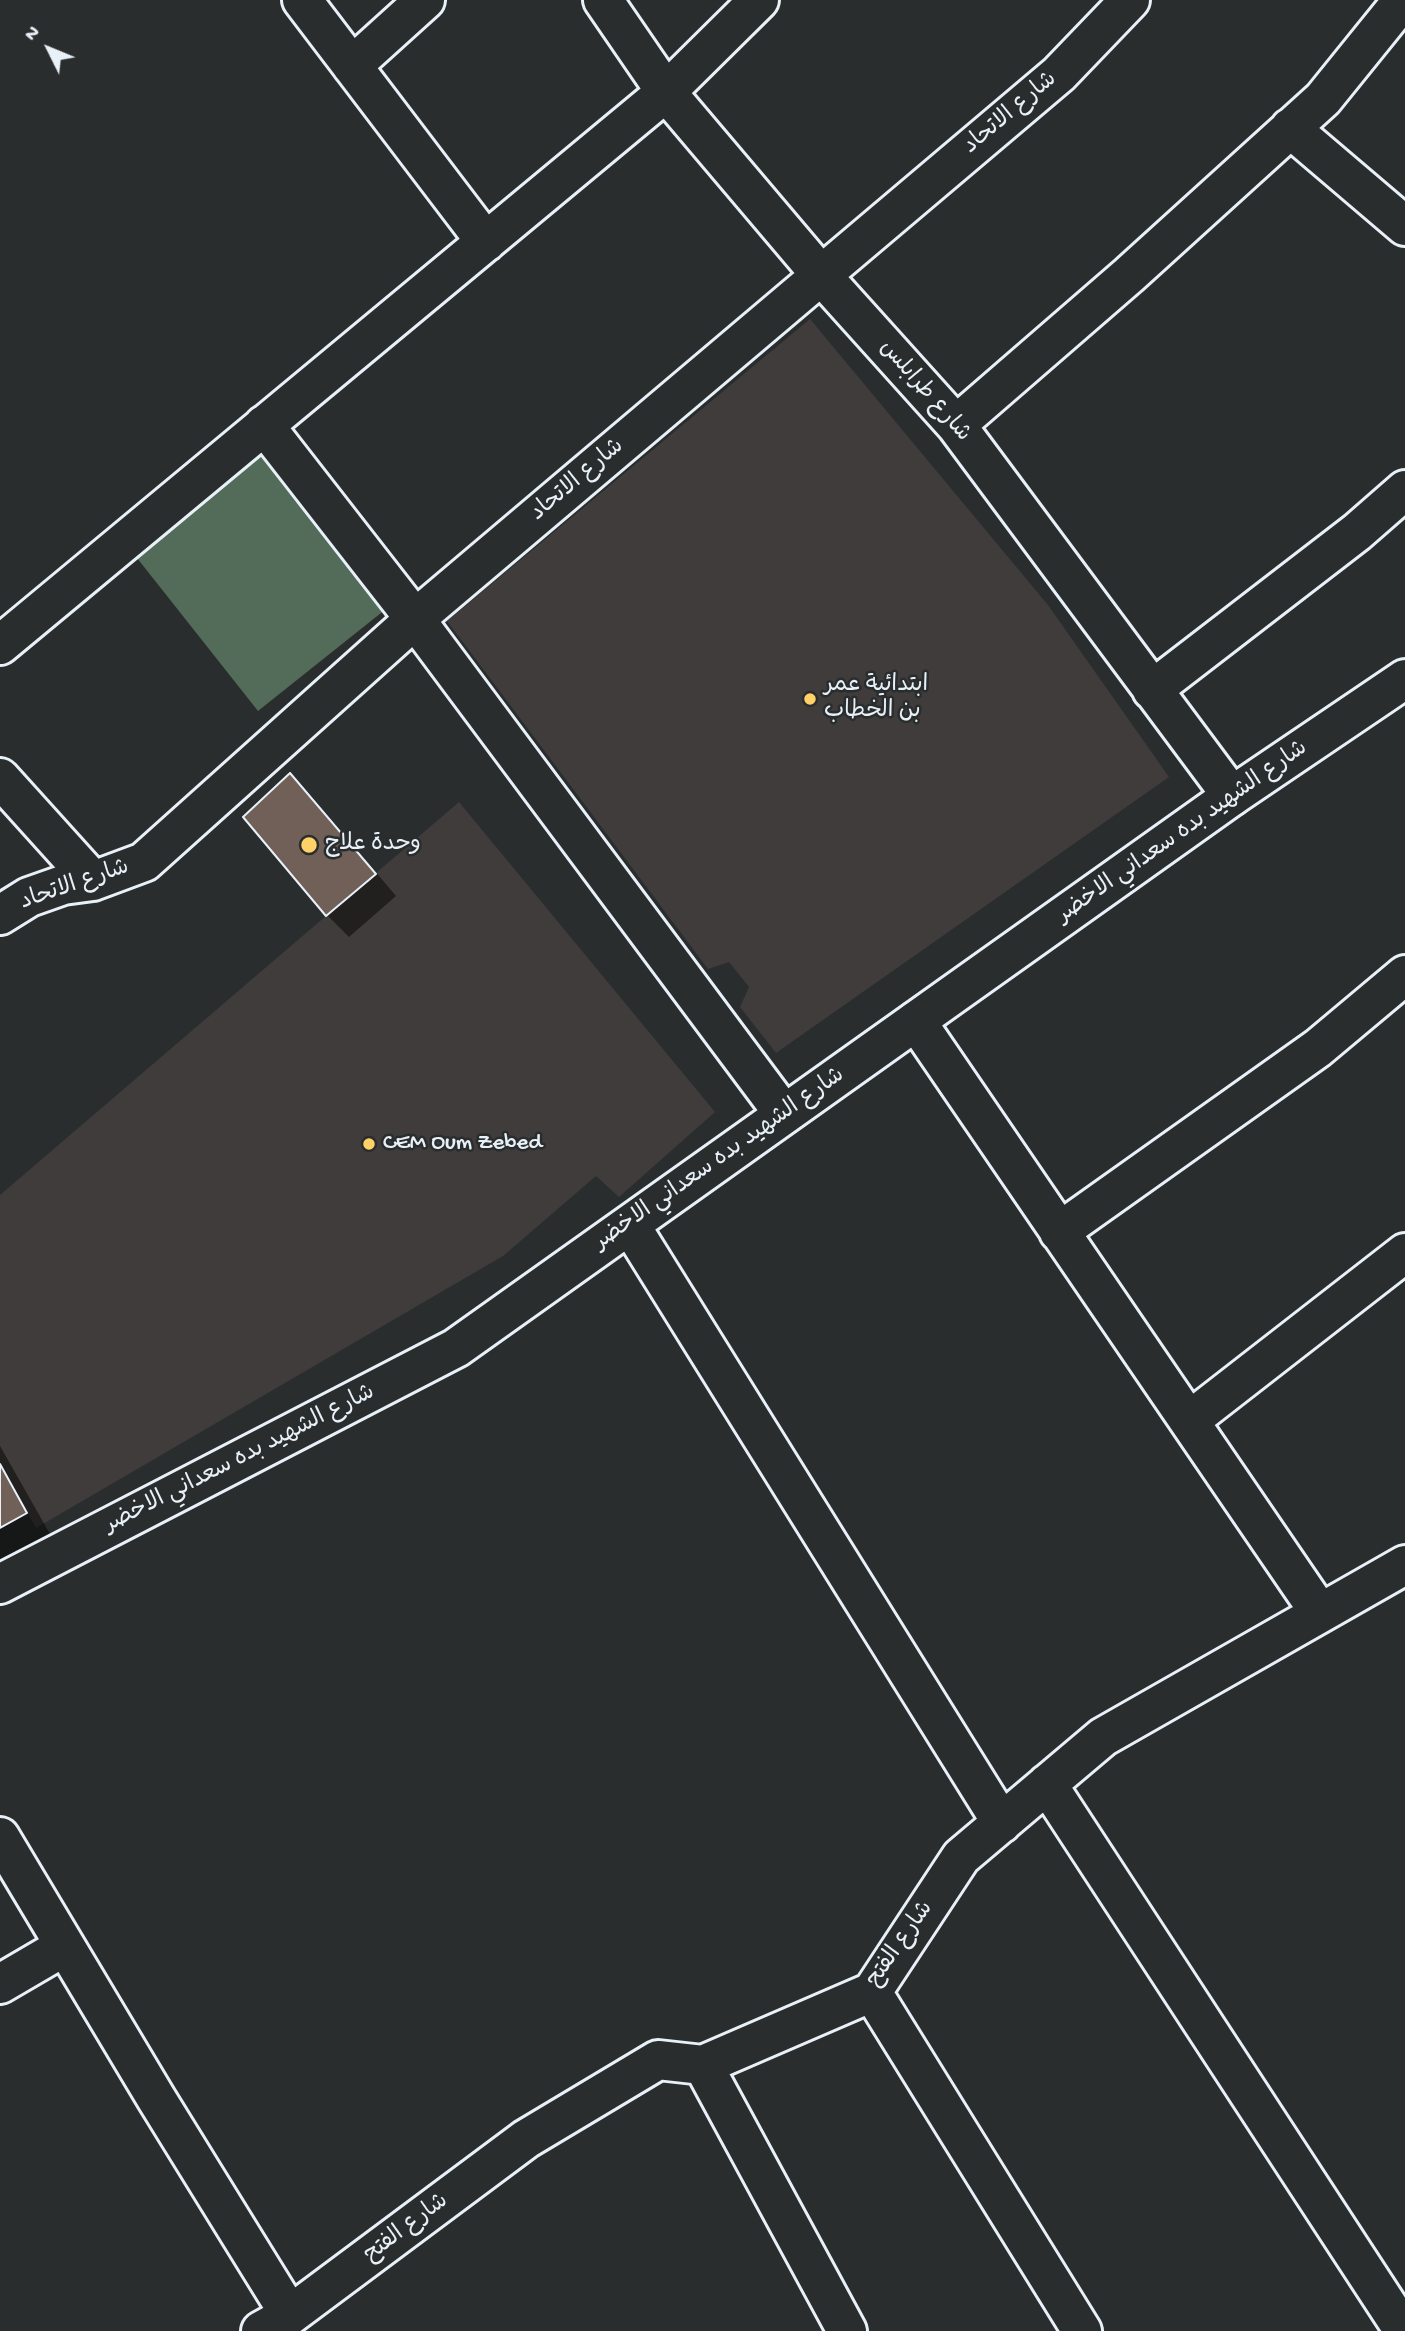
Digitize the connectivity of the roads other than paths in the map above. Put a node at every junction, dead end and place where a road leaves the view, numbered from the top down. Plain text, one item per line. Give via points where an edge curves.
1 (302, 0) edge
2 (425, 0) edge
3 (603, 0) edge
4 (759, 0) edge
5 (1130, 0) edge
6 (1403, 0) edge
7 (352, 66) junction
8 (666, 92) junction
9 (1290, 128) junction
10 (1405, 226) edge
11 (486, 242) junction
12 (821, 275) junction
13 (264, 425) junction
14 (956, 425) junction
15 (1405, 489) edge
16 (415, 619) junction
17 (0, 645) edge
18 (1403, 686) edge
19 (1152, 690) junction
20 (0, 778) edge
21 (1232, 796) junction
22 (93, 881) junction
23 (0, 915) edge
24 (1405, 975) edge
25 (916, 1021) junction
26 (784, 1114) junction
27 (629, 1225) junction
28 (1059, 1232) junction
29 (1405, 1253) edge
30 (1189, 1421) junction
31 (1405, 1564) edge
32 (0, 1584) edge
33 (1320, 1612) junction
34 (1047, 1784) junction
35 (1002, 1823) junction
36 (0, 1838) edge
37 (65, 1946) junction
38 (0, 1984) edge
39 (872, 1992) junction
40 (703, 2065) junction
41 (276, 2323) edge
42 (847, 2331) edge
43 (1082, 2331) edge
44 (1404, 2331) edge

1 - 7 street
2 - 7 street
3 - 8 street, شارع طرابلس
4 - 8 street
5 - 12 street, شارع الاتحاد via 1059,74
6 - 9 street via 1323,99
7 - 11 street
8 - 11 street
8 - 12 street, شارع طرابلس
9 - 10 street
9 - 14 street
11 - 13 street
12 - 14 street, شارع طرابلس
12 - 16 street, شارع الاتحاد
13 - 16 street
13 - 17 street
14 - 19 street, شارع طرابلس
15 - 19 street via 1357,532
16 - 22 street, شارع الاتحاد via 144,862
16 - 26 street
18 - 21 street, شارع الشهيد بده سعداني الاخضر
19 - 21 street, شارع طرابلس
20 - 22 street
21 - 25 street, شارع الشهيد بده سعداني الاخضر
22 - 23 street, شارع الاتحاد via 29,897
24 - 28 street via 1318,1048
25 - 26 street, شارع الشهيد بده سعداني الاخضر
25 - 28 street
26 - 27 street, شارع الشهيد بده سعداني الاخضر
27 - 32 street, شارع الشهيد بده سعداني الاخضر via 456,1348
27 - 35 street
28 - 30 street
29 - 30 street
30 - 33 street
31 - 33 street, شارع الفتح
33 - 34 street, شارع الفتح via 1103,1737
34 - 35 street, شارع الفتح
34 - 44 street
35 - 39 street, شارع الفتح via 961,1857
36 - 37 street
37 - 38 street
37 - 41 street
39 - 40 street, شارع الفتح
39 - 43 street
40 - 41 street, شارع الفتح via 658,2060 526,2139
40 - 42 street

